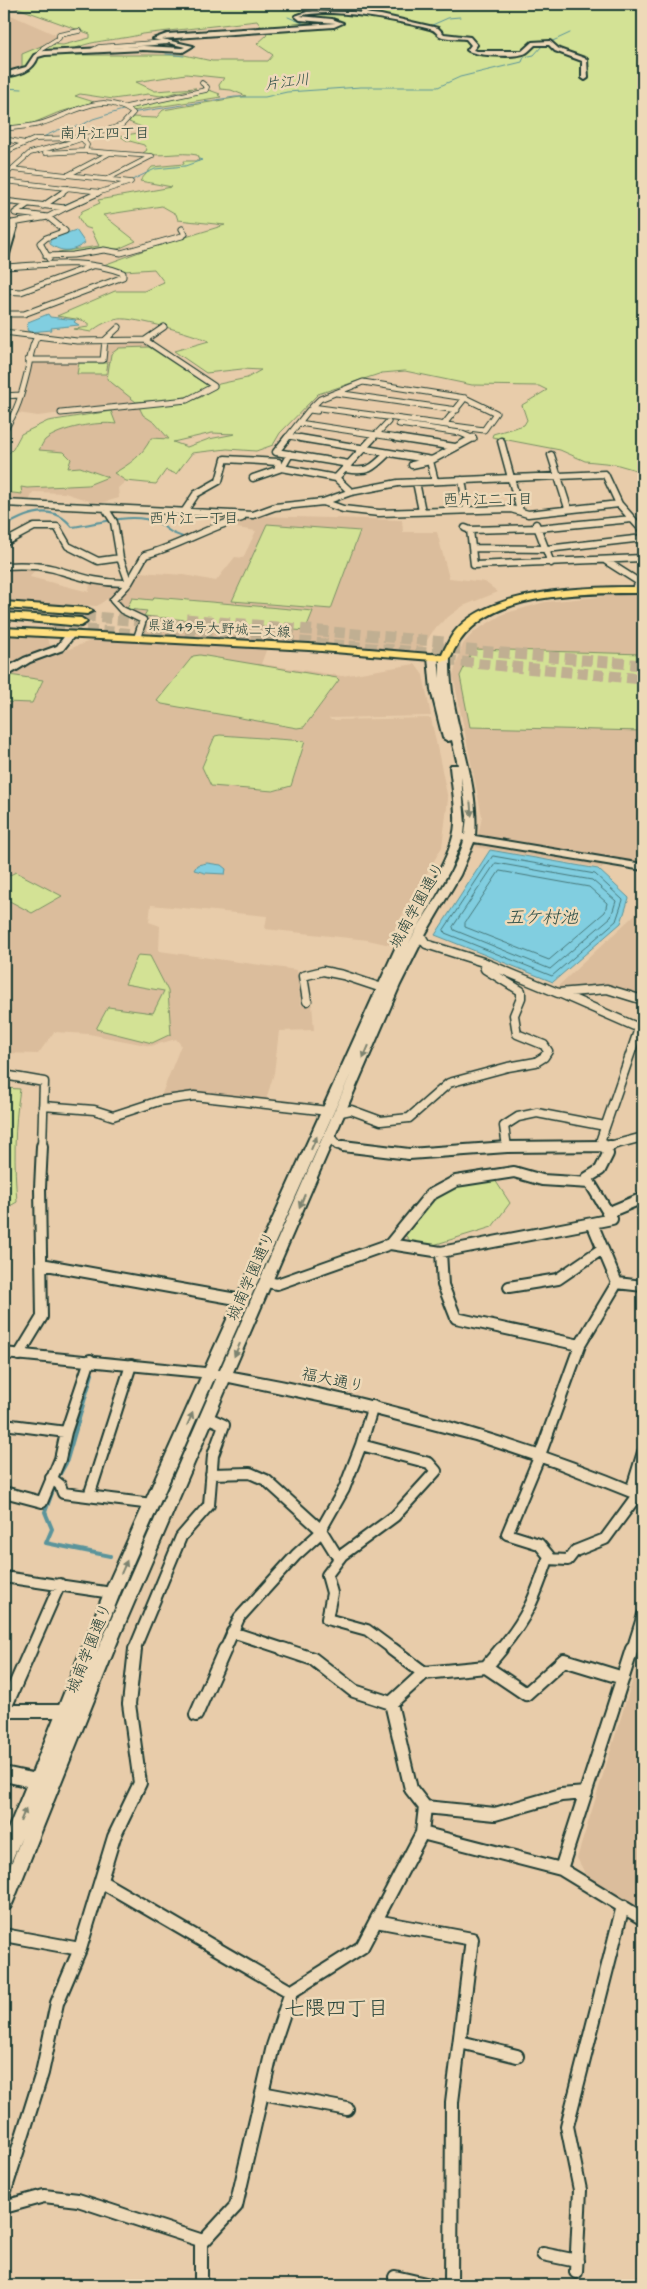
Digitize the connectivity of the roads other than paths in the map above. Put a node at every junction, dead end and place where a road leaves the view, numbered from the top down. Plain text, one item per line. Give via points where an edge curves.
1 (292, 4) edge
2 (362, 14) junction
3 (79, 31) dead end
4 (167, 42) junction
5 (93, 50) junction
6 (38, 54) junction
7 (4, 75) edge
8 (585, 78) dead end
9 (202, 83) dead end
10 (126, 107) junction
11 (4, 129) edge
12 (82, 138) junction
13 (4, 140) edge
14 (25, 143) junction
15 (4, 149) edge
16 (10, 150) junction
17 (135, 150) dead end
18 (85, 151) junction
19 (36, 152) junction
20 (30, 153) junction
21 (109, 154) junction
22 (12, 169) junction
23 (68, 175) junction
24 (4, 176) edge
25 (107, 179) junction
26 (4, 181) edge
27 (68, 188) junction
28 (99, 192) junction
29 (4, 201) edge
30 (28, 204) junction
31 (44, 205) junction
32 (64, 208) junction
33 (48, 217) junction
34 (4, 222) edge
35 (13, 224) junction
36 (4, 228) edge
37 (182, 229) dead end
38 (46, 256) junction
39 (4, 261) edge
40 (51, 264) junction
41 (94, 266) junction
42 (4, 267) edge
43 (4, 292) edge
44 (4, 314) edge
45 (119, 327) dead end
46 (164, 327) dead end
47 (4, 332) edge
48 (38, 336) junction
49 (105, 340) junction
50 (145, 340) junction
51 (28, 360) junction
52 (335, 393) junction
53 (4, 396) edge
54 (20, 396) junction
55 (465, 398) junction
56 (457, 410) junction
57 (61, 413) dead end
58 (388, 422) junction
59 (299, 423) junction
60 (445, 423) junction
61 (4, 430) edge
62 (376, 435) junction
63 (288, 436) junction
64 (472, 438) junction
65 (501, 441) dead end
66 (455, 447) junction
67 (364, 449) junction
68 (388, 453) junction
69 (290, 454) junction
70 (551, 455) dead end
71 (431, 460) junction
72 (412, 465) dead end
73 (347, 466) junction
74 (280, 469) junction
75 (556, 476) junction
76 (253, 478) dead end
77 (336, 478) junction
78 (510, 478) junction
79 (462, 480) junction
80 (435, 481) junction
81 (416, 482) junction
82 (351, 492) junction
83 (323, 502) junction
84 (4, 503) edge
85 (619, 504) junction
86 (105, 508) junction
87 (568, 508) junction
88 (467, 509) junction
89 (422, 511) junction
90 (184, 512) junction
91 (520, 512) junction
92 (253, 515) junction
93 (632, 518) junction
94 (536, 526) junction
95 (643, 531) edge
96 (643, 538) edge
97 (4, 543) edge
98 (472, 548) junction
99 (547, 549) junction
100 (120, 558) junction
101 (643, 558) edge
102 (606, 561) junction
103 (551, 563) junction
104 (4, 566) edge
105 (129, 583) junction
106 (641, 587) edge
107 (4, 605) edge
108 (4, 609) edge
109 (4, 616) edge
110 (84, 616) junction
111 (4, 622) edge
112 (53, 627) tunnel mouth
113 (4, 631) edge
114 (70, 635) junction
115 (137, 638) junction
116 (439, 658) junction
117 (4, 675) edge
118 (464, 838) junction
119 (643, 867) edge
120 (420, 934) junction
121 (483, 962) junction
122 (382, 988) junction
123 (558, 993) junction
124 (643, 1000) edge
125 (307, 1001) dead end
126 (643, 1017) edge
127 (639, 1028) junction
128 (4, 1074) edge
129 (43, 1106) junction
130 (334, 1111) junction
131 (605, 1126) junction
132 (330, 1137) junction
133 (643, 1137) edge
134 (507, 1147) junction
135 (605, 1147) junction
136 (590, 1183) junction
137 (643, 1198) edge
138 (607, 1213) junction
139 (592, 1223) junction
140 (390, 1244) junction
141 (602, 1249) junction
142 (441, 1252) junction
143 (41, 1264) junction
144 (267, 1282) junction
145 (617, 1283) junction
146 (643, 1286) edge
147 (510, 1287) dead end
148 (242, 1300) junction
149 (580, 1345) junction
150 (4, 1353) edge
151 (19, 1355) junction
152 (90, 1360) junction
153 (131, 1365) junction
154 (210, 1374) junction
155 (226, 1376) junction
156 (373, 1406) junction
157 (207, 1418) junction
158 (4, 1424) edge
159 (66, 1432) junction
160 (361, 1445) junction
161 (540, 1455) junction
162 (642, 1459) edge
163 (211, 1474) junction
164 (51, 1478) junction
165 (4, 1492) edge
166 (637, 1494) edge
167 (89, 1496) junction
168 (152, 1504) junction
169 (320, 1530) junction
170 (339, 1559) junction
171 (548, 1559) junction
172 (4, 1577) edge
173 (60, 1584) junction
174 (112, 1593) junction
175 (643, 1615) edge
176 (232, 1632) junction
177 (486, 1666) junction
178 (424, 1673) junction
179 (623, 1678) junction
180 (391, 1704) junction
181 (4, 1710) edge
182 (66, 1711) junction
183 (196, 1715) dead end
184 (4, 1774) edge
185 (44, 1783) junction
186 (586, 1793) junction
187 (426, 1807) junction
188 (422, 1833) junction
189 (4, 1860) edge
190 (561, 1869) junction
191 (102, 1882) junction
192 (4, 1902) edge
193 (623, 1906) junction
194 (643, 1919) edge
195 (376, 1921) junction
196 (4, 1935) edge
197 (80, 1949) junction
198 (291, 1992) junction
199 (460, 2042) junction
200 (517, 2056) dead end
201 (262, 2093) junction
202 (347, 2109) dead end
203 (4, 2194) edge
204 (4, 2207) edge
205 (203, 2241) junction
206 (543, 2254) dead end
207 (395, 2277) dead end
208 (201, 2285) edge
209 (430, 2285) edge
210 (451, 2285) edge

1 - 2 street via 305,8 360,7 370,10
2 - 4 street via 313,13 297,16 341,23 334,26 156,39
2 - 8 street via 419,24 436,29 442,35 468,38 474,45 470,51 476,53 517,53 524,52 534,43 550,43 557,50 585,60
3 - 6 street via 59,35
4 - 5 street
4 - 5 street via 190,46 173,50
5 - 6 street
6 - 7 street via 34,64 28,68
9 - 10 street via 206,90
10 - 11 street via 100,102 37,124
10 - 12 street via 133,113 122,125
12 - 14 street via 40,139
12 - 18 street via 87,145
12 - 19 street
13 - 14 street
14 - 16 street
15 - 16 street
16 - 20 street
17 - 21 street
18 - 19 street
18 - 21 street
19 - 20 street
20 - 22 street
21 - 23 street
21 - 25 street via 152,156
22 - 23 street
22 - 24 street
23 - 25 street
25 - 28 street via 129,182
26 - 27 street
27 - 28 street
27 - 31 street
28 - 32 street
29 - 30 street
30 - 31 street
30 - 33 street via 15,213
31 - 32 street
32 - 33 street
33 - 35 street
33 - 38 street via 65,231 40,243
34 - 35 street
35 - 36 street
35 - 39 street
37 - 38 street via 186,234 182,236 121,253 104,250
38 - 40 street
40 - 41 street via 70,262
40 - 42 street
41 - 43 street via 21,292
41 - 44 street via 114,269 123,273 122,277 24,314
45 - 49 street
46 - 50 street
47 - 48 street
48 - 49 street via 77,341
48 - 51 street
49 - 50 street
49 - 51 street via 103,360
50 - 57 street via 214,386 187,400
51 - 54 street
52 - 55 street via 363,382
52 - 56 street
52 - 60 street via 312,407
53 - 54 street
54 - 61 street via 16,412
55 - 56 street
55 - 60 street via 496,413 484,430
56 - 60 street
58 - 59 street via 309,410
58 - 62 street
58 - 64 street via 460,433
59 - 62 street
59 - 63 street
60 - 64 street via 476,435
62 - 66 street
62 - 67 street
63 - 67 street
63 - 69 street via 276,452
64 - 66 street
65 - 78 street
66 - 71 street
67 - 68 street
67 - 73 street
68 - 71 street
68 - 73 street via 371,470 364,472
69 - 73 street
69 - 74 street
70 - 75 street
71 - 72 street
71 - 80 street
73 - 77 street
74 - 76 street
74 - 77 street
74 - 90 street via 278,462 225,460 218,482 196,494
75 - 78 street
75 - 85 street via 605,474
75 - 87 street
77 - 82 street
78 - 79 street
78 - 91 street
79 - 80 street
79 - 88 street
80 - 81 street
81 - 82 street via 398,482
81 - 89 street
82 - 83 street
83 - 89 street via 343,510 379,514
83 - 92 street via 275,507
84 - 86 street
85 - 87 street
85 - 93 street
86 - 90 street
86 - 100 street via 113,520
87 - 91 street via 528,514
88 - 89 street
88 - 91 street
90 - 92 street
92 - 105 street via 228,521 186,542 145,555
93 - 94 street
93 - 95 street
94 - 98 street via 467,529
94 - 99 street
96 - 99 street
97 - 100 street via 34,527 57,527 68,546 98,561
98 - 99 street
98 - 103 street via 474,565
99 - 103 street
100 - 105 street
101 - 102 street
102 - 103 street
102 - 106 street via 639,582
104 - 105 street via 26,565 100,582
105 - 115 street via 113,600 119,610 143,620
106 - 116 main road via 560,593 508,605 463,629
107 - 110 highway
108 - 110 highway
109 - 110 highway
111 - 112 highway
113 - 114 main road, 県道49号大野城二丈線
114 - 115 main road, 県道49号大野城二丈線
114 - 117 street via 60,648 27,660
115 - 116 main road, 県道49号大野城二丈線
116 - 118 street, 城南学園通り via 470,802 472,825
118 - 119 street
118 - 120 street, 城南学園通り via 456,872
118 - 122 street, 城南学園通り via 409,931
120 - 121 street via 426,944
120 -> 130 street, 城南学園通り
121 - 123 street
121 - 130 street via 485,969 521,991 514,1015 518,1034 544,1045 548,1051 544,1057 536,1062 449,1083 409,1118 381,1121 351,1110
122 - 125 street via 323,971 303,976
122 - 130 street, 城南学園通り
123 - 124 street via 606,989
123 - 127 street
126 - 127 street
127 - 131 street
128 - 129 street via 44,1082
129 - 130 street via 94,1110 113,1116 159,1101 194,1096
129 - 143 street
130 - 132 street, 城南学園通り
148 -> 130 street, 城南学園通り
131 - 134 street via 537,1113 518,1117 504,1126
131 - 135 street via 601,1139
132 - 134 street via 337,1145 409,1154
132 -> 144 street, 城南学園通り
133 - 135 street
134 - 135 street
135 - 136 street via 608,1154 600,1170 587,1178
136 - 138 street
136 - 140 street via 542,1180 514,1172 456,1181 430,1195
137 - 138 street
138 - 139 street via 612,1219
139 - 141 street
139 - 142 street
140 - 142 street
140 - 144 street via 278,1284
141 - 145 street
141 - 147 street via 558,1279
142 - 149 street via 443,1285 456,1318
143 - 148 street
143 - 151 street via 42,1317
144 -> 155 street, 城南学園通り
145 - 146 street
145 - 149 street
148 - 154 street, 城南学園通り
149 - 161 street
150 - 151 street, 福大通り
151 - 152 street, 福大通り
152 - 153 street, 福大通り
152 - 159 street
153 - 154 street, 福大通り
153 - 167 street
154 - 155 street, 福大通り
168 -> 154 street, 城南学園通り
155 - 156 street, 福大通り
155 - 157 street, 城南学園通り
156 - 160 street
156 - 161 street, 福大通り
157 - 163 street via 224,1425 213,1455
157 - 185 street, 城南学園通り
158 - 159 street
159 - 164 street via 60,1459
160 - 169 street via 344,1490
160 - 170 street via 429,1463 436,1471 394,1516
161 - 166 street, 福大通り
161 - 171 street via 506,1534 539,1544
162 - 166 street
163 - 169 street via 250,1473 266,1480
163 - 191 street via 209,1505 181,1537 134,1651 129,1704 140,1783 114,1837
164 - 165 street via 42,1502
164 - 167 street via 64,1493
166 - 171 street via 609,1529 605,1539 575,1551 568,1560
167 - 168 street
174 -> 168 street, 城南学園通り
169 - 170 street
169 - 176 street via 239,1618
170 - 178 street via 327,1575 332,1593 327,1619 367,1630
171 - 177 street via 536,1596 518,1629
172 - 173 street
173 - 174 street
173 - 181 street
174 - 182 street, 城南学園通り
175 - 179 street
176 - 180 street via 313,1659 354,1691
176 - 183 street
177 - 178 street
177 - 179 street via 526,1694 564,1660
178 - 180 street
179 - 186 street
180 - 187 street via 411,1789
181 - 182 street
182 - 185 street, 城南学園通り
184 - 185 street
189 -> 185 street, 城南学園通り
185 - 192 street, 城南学園通り
186 - 187 street via 561,1795 495,1814
186 - 190 street
187 - 188 street
188 - 190 street
188 - 195 street
190 - 193 street
191 - 197 street
191 - 198 street
193 - 194 street
193 - 206 street via 567,2126 580,2190 577,2267
195 - 198 street via 362,1946
195 - 199 street via 472,1939
196 - 197 street
197 - 203 street via 57,2003 42,2073
198 - 201 street
199 - 200 street
199 - 210 street via 452,2102
201 - 202 street
201 - 205 street via 236,2206
204 - 205 street via 44,2196 78,2200
205 - 208 street via 200,2244
207 - 209 street

